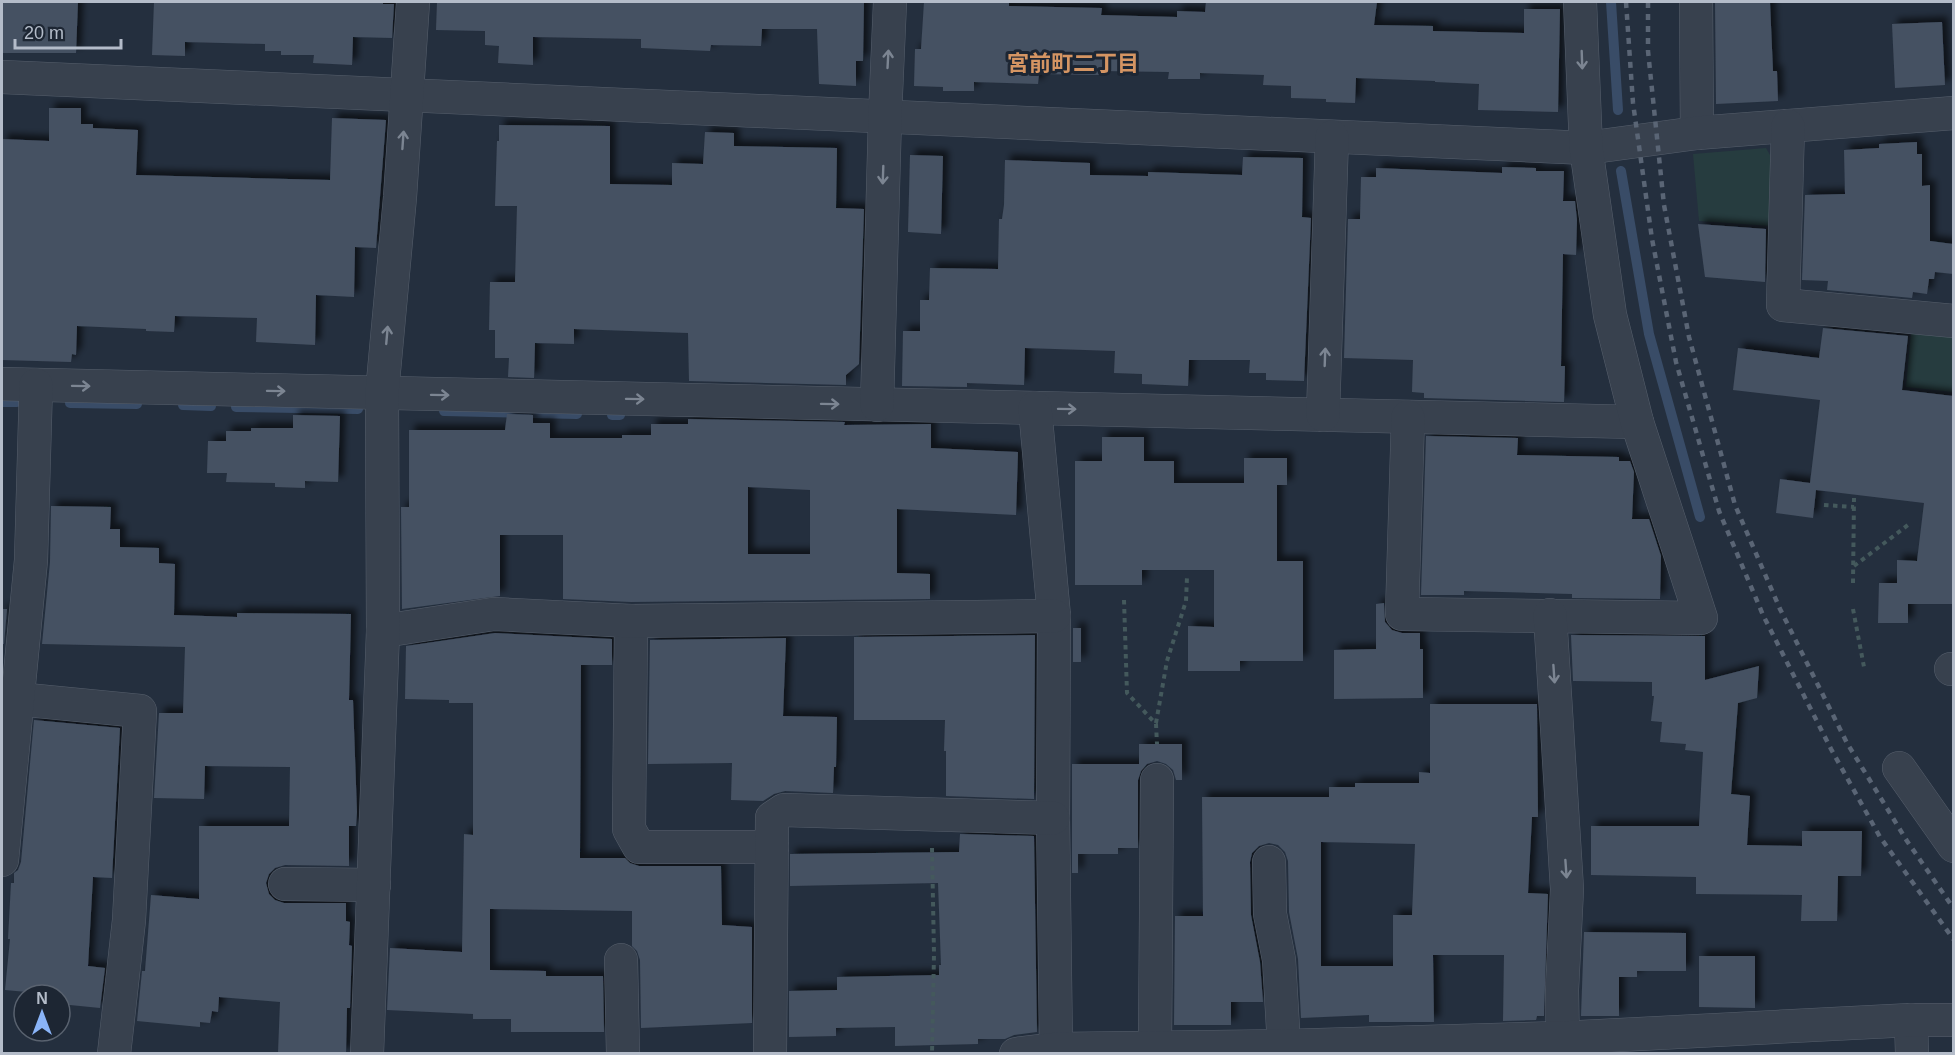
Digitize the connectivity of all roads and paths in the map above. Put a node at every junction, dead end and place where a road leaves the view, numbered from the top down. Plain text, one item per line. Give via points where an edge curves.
1 (413, 2) edge
2 (890, 2) edge
3 (1580, 2) edge
4 (1696, 2) edge
5 (2, 77) edge
6 (406, 95) junction
7 (1953, 113) edge
8 (885, 117) junction
9 (1788, 126) junction
10 (1697, 133) junction
11 (1332, 136) junction
12 (1586, 148) junction
13 (1953, 321) edge
14 (2, 384) edge
15 (36, 385) junction
16 (382, 393) junction
17 (877, 405) junction
18 (1035, 408) junction
19 (1323, 416) junction
20 (1408, 417) junction
21 (1637, 423) junction
22 (1854, 498) dead end
23 (1824, 505) dead end
24 (1854, 507) junction
25 (1908, 525) dead end
26 (1854, 566) junction
27 (1187, 577) dead end
28 (1853, 583) dead end
29 (1124, 600) dead end
30 (1853, 609) dead end
31 (1550, 615) junction
32 (1054, 616) junction
33 (631, 621) junction
34 (383, 631) junction
35 (1864, 667) dead end
36 (18, 699) junction
37 (1156, 724) junction
38 (1157, 744) dead end
39 (1899, 768) dead end
40 (1157, 780) dead end
41 (931, 814) junction
42 (1053, 818) junction
43 (1953, 846) edge
44 (772, 847) junction
45 (2, 860) edge
46 (1269, 862) dead end
47 (285, 884) dead end
48 (374, 885) junction
49 (621, 960) dead end
50 (1911, 1020) junction
51 (1953, 1020) edge
52 (1284, 1046) junction
53 (1562, 1046) edge
54 (1056, 1049) junction
55 (1143, 1049) edge
56 (114, 1053) edge
57 (367, 1053) edge
58 (623, 1053) edge
59 (770, 1053) edge
60 (932, 1053) edge
61 (1016, 1053) edge
62 (1912, 1053) edge

1 - 6 street
8 -> 2 street
3 -> 12 street
4 - 10 street
5 - 6 street
6 - 8 street
16 -> 6 street
7 - 9 street
8 - 11 street
8 -> 17 street
9 - 10 street
9 - 13 street via 1784,305
10 - 12 street
11 - 12 street
19 -> 11 street
12 - 21 street via 1610,315
14 - 15 street
15 -> 16 street
15 - 36 street via 32,560
16 -> 17 street
16 - 34 street
17 - 18 street
18 -> 19 street
18 - 32 street
19 - 20 street
20 - 21 street
20 - 31 street via 1402,614
21 - 31 street via 1701,618
22 - 24 path
23 - 24 path
24 - 26 path
25 - 26 path
26 - 28 path
27 - 37 path via 1186,601 1167,661
29 - 37 path via 1127,693
30 - 35 path
31 -> 53 street via 1567,889
32 - 33 street
32 - 42 street
33 - 34 street via 494,614
33 - 44 street via 629,828 639,847
34 - 48 street
36 - 45 street
36 - 56 street via 140,711 129,920
37 - 38 path
39 - 43 street
40 - 55 street
41 - 42 street
41 - 44 street via 784,810 772,818
41 - 60 path
42 - 54 street
44 - 59 street
46 - 52 street via 1270,914 1279,960
47 - 48 street
48 - 57 street
49 - 58 street
50 - 51 street
50 - 53 street
50 - 62 street
52 - 53 street
52 - 55 street
54 - 55 street
54 - 61 street

